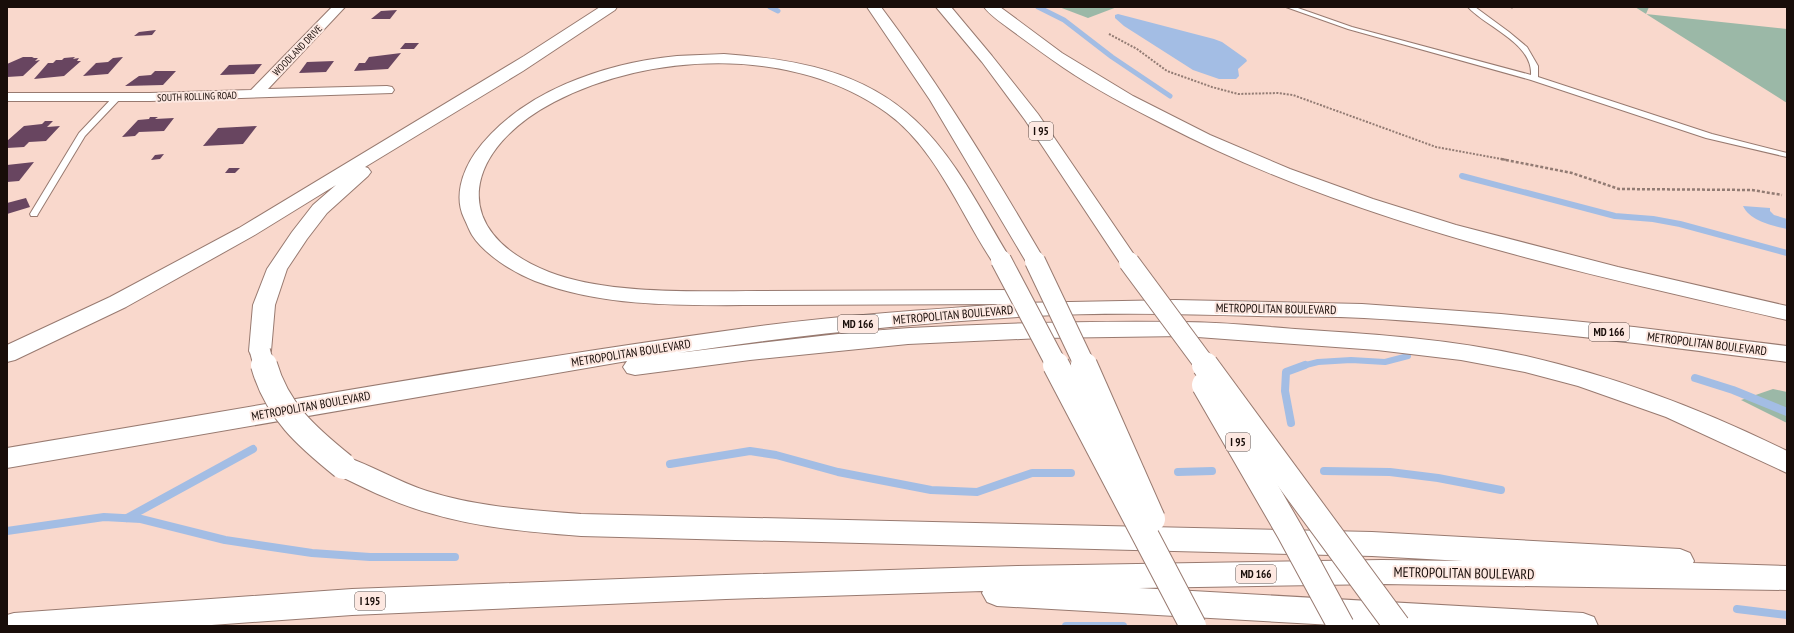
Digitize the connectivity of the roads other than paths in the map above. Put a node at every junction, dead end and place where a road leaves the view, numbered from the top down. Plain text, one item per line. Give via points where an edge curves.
1 (339, 7) edge
2 (610, 7) edge
3 (874, 7) edge
4 (943, 7) edge
5 (991, 7) edge
6 (1289, 7) edge
7 (1471, 7) edge
8 (528, 60) junction
9 (1534, 78) junction
10 (387, 90) dead end
11 (255, 94) junction
12 (7, 97) edge
13 (117, 98) junction
14 (1787, 155) edge
15 (34, 214) dead end
16 (1129, 262) junction
17 (1787, 313) edge
18 (1501, 321) junction
19 (7, 354) edge
20 (1787, 354) edge
21 (221, 421) junction
22 (7, 458) edge
23 (1787, 463) edge
24 (1787, 568) edge
25 (1787, 578) edge
26 (726, 587) junction
27 (14, 626) edge
28 (1193, 626) edge
29 (1197, 626) edge
30 (1341, 626) edge
31 (1397, 626) edge
32 (1582, 626) edge

1 - 11 street, WOODLAND DRIVE
2 - 8 highway
3 - 29 highway, bridge via 918,67 955,124 1035,261 1072,336
4 - 16 highway, I 95 via 1032,118
5 - 17 highway via 1050,51 1126,99 1226,148 1341,194 1493,242
6 - 9 lane via 1337,24
7 - 9 lane via 1530,55 1535,67
8 - 19 highway via 246,232 118,302
8 - 24 highway, bridge via 358,175 320,209 277,269 264,305 260,351 270,385 289,417 343,466 387,488 445,507 512,519 581,525 1372,544
9 - 14 lane via 1709,136
10 - 11 street, SOUTH ROLLING ROAD
11 - 13 street, SOUTH ROLLING ROAD
12 - 13 street, SOUTH ROLLING ROAD
13 - 15 lane via 82,135
16 - 30 highway, I 95, bridge via 1290,532
16 - 31 highway, bridge
18 - 20 highway, METROPOLITAN BOULEVARD / MD 166
18 - 21 highway, METROPOLITAN BOULEVARD / MD 166 via 1362,311 1183,307 989,312 748,335
18 - 28 highway, bridge via 1360,307 1171,296 705,298 633,296 578,287 539,276 504,257 482,235 469,213 467,188 477,161 491,140 518,116 548,98 606,75 671,62 732,58 796,66 844,81 898,112 944,168 1001,260
21 - 22 highway, METROPOLITAN BOULEVARD
21 - 23 highway via 750,352 908,336 1184,329 1377,342 1461,352 1525,364 1584,379 1644,399 1711,426
25 - 26 highway, METROPOLITAN BOULEVARD / MD 166 via 1382,572 1025,578
26 - 27 highway, METROPOLITAN BOULEVARD / I 195 via 352,602
26 - 32 highway via 1017,593

